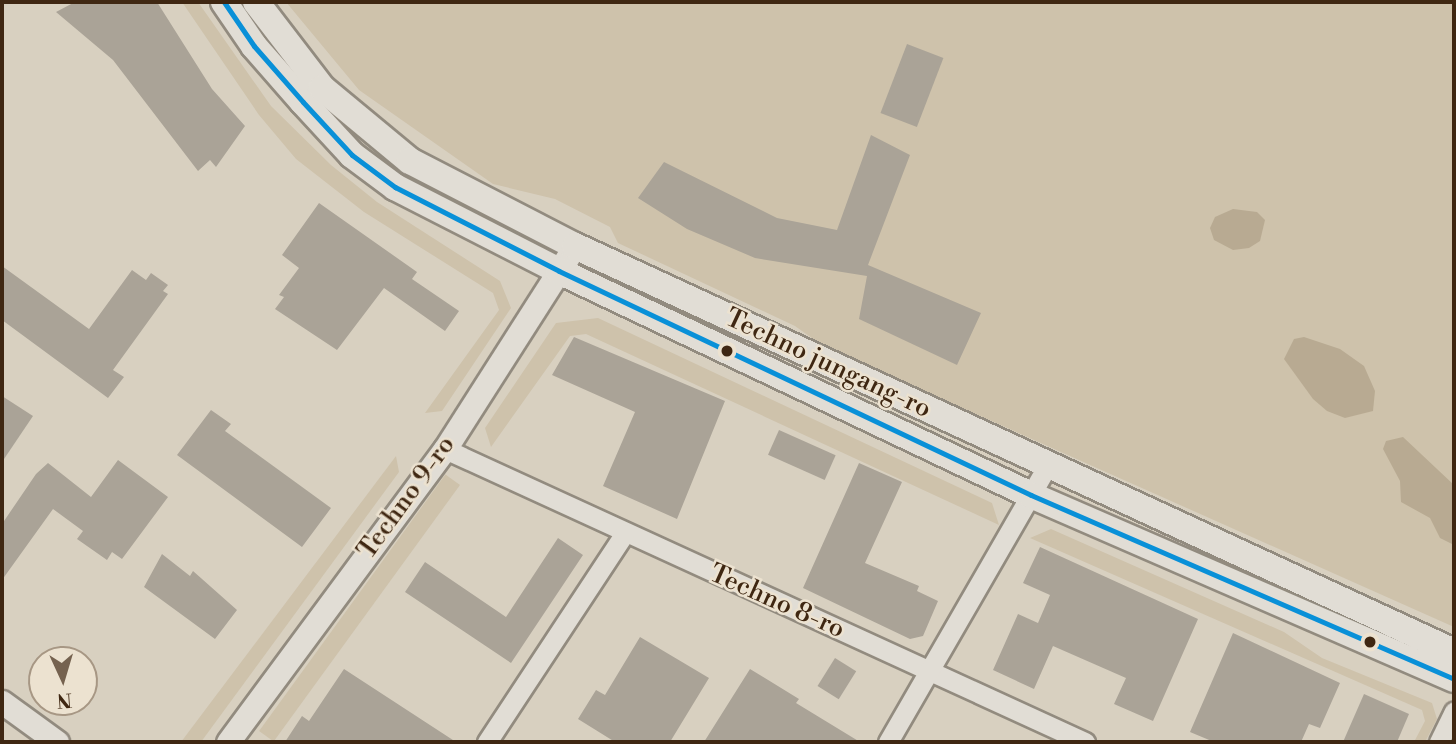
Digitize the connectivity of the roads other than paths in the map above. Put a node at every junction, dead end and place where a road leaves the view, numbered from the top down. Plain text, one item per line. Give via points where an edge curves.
1 (224, 2) edge
2 (256, 2) edge
3 (575, 246) junction
4 (559, 271) junction
5 (445, 449) junction
6 (1047, 467) junction
7 (1031, 495) junction
8 (624, 534) junction
9 (1454, 652) edge
10 (931, 670) junction
11 (1454, 679) edge
12 (2, 702) edge
13 (1454, 711) edge
14 (57, 742) edge
15 (228, 742) edge
16 (487, 742) edge
17 (887, 742) edge
18 (1085, 742) edge
19 (1439, 742) edge

1 - 4 main road, Techno jungang-ro via 254,46 352,155 395,187
2 - 3 main road, Techno jungang-ro via 322,88 379,138 410,161
3 - 4 street, Techno 9-ro
3 - 6 main road, Techno jungang-ro
4 - 5 street, Techno 9-ro
4 - 7 main road, Techno jungang-ro
5 - 8 street, Techno 8-ro
5 - 15 street, Techno 9-ro
6 - 7 street
6 - 9 main road, Techno jungang-ro
7 - 10 street
7 - 11 main road, Techno jungang-ro
8 - 10 street, Techno 8-ro
8 - 16 street
10 - 17 street
10 - 18 street, Techno 8-ro
12 - 14 street
13 - 19 street

